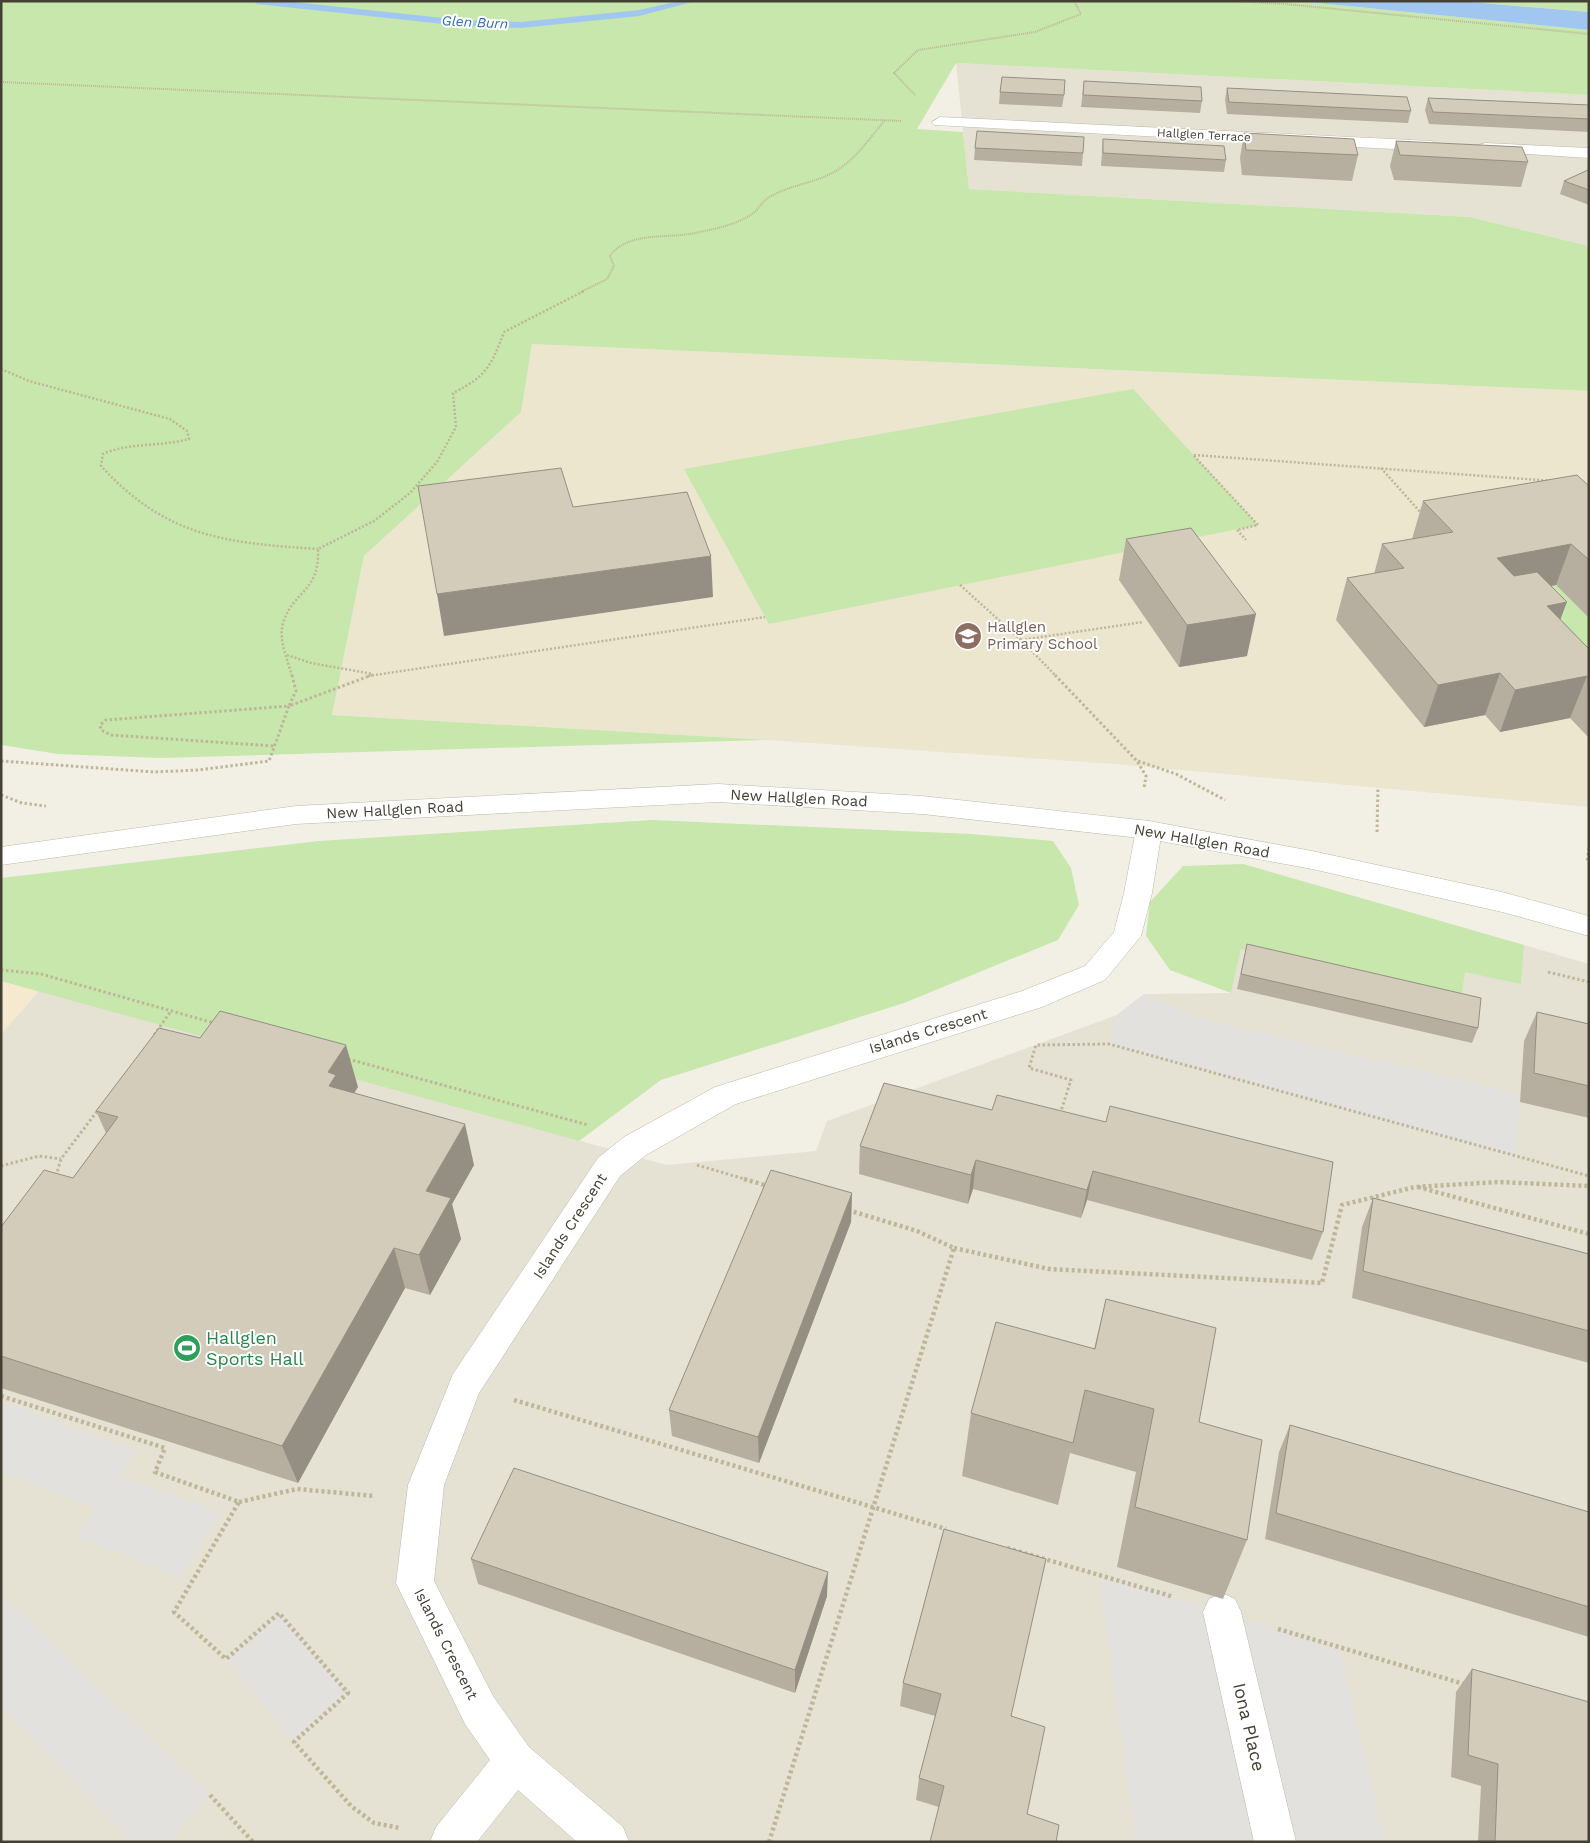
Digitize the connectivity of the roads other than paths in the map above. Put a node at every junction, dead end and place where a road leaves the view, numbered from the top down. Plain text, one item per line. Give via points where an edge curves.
1 (940, 122) road end
2 (1449, 146) edge
3 (1469, 147) edge
4 (1589, 153) edge
5 (1149, 830) junction
6 (1, 856) edge
7 (1589, 926) edge
8 (1222, 1612) road end
9 (515, 1761) junction
10 (451, 1842) edge
11 (608, 1842) edge
12 (1276, 1842) edge

1 - 2 street, Hallglen Terrace
3 - 4 street
5 - 6 street, New Hallglen Road via 922,805 718,793 296,815
5 - 7 street, New Hallglen Road via 1312,860 1502,902
5 - 9 street, Islands Crescent via 1127,936 1095,973 1032,999 726,1095 635,1146 609,1167 465,1385 426,1485 414,1583 479,1710
8 - 12 street, Iona Place
9 - 10 street
9 - 11 street, Islands Crescent

